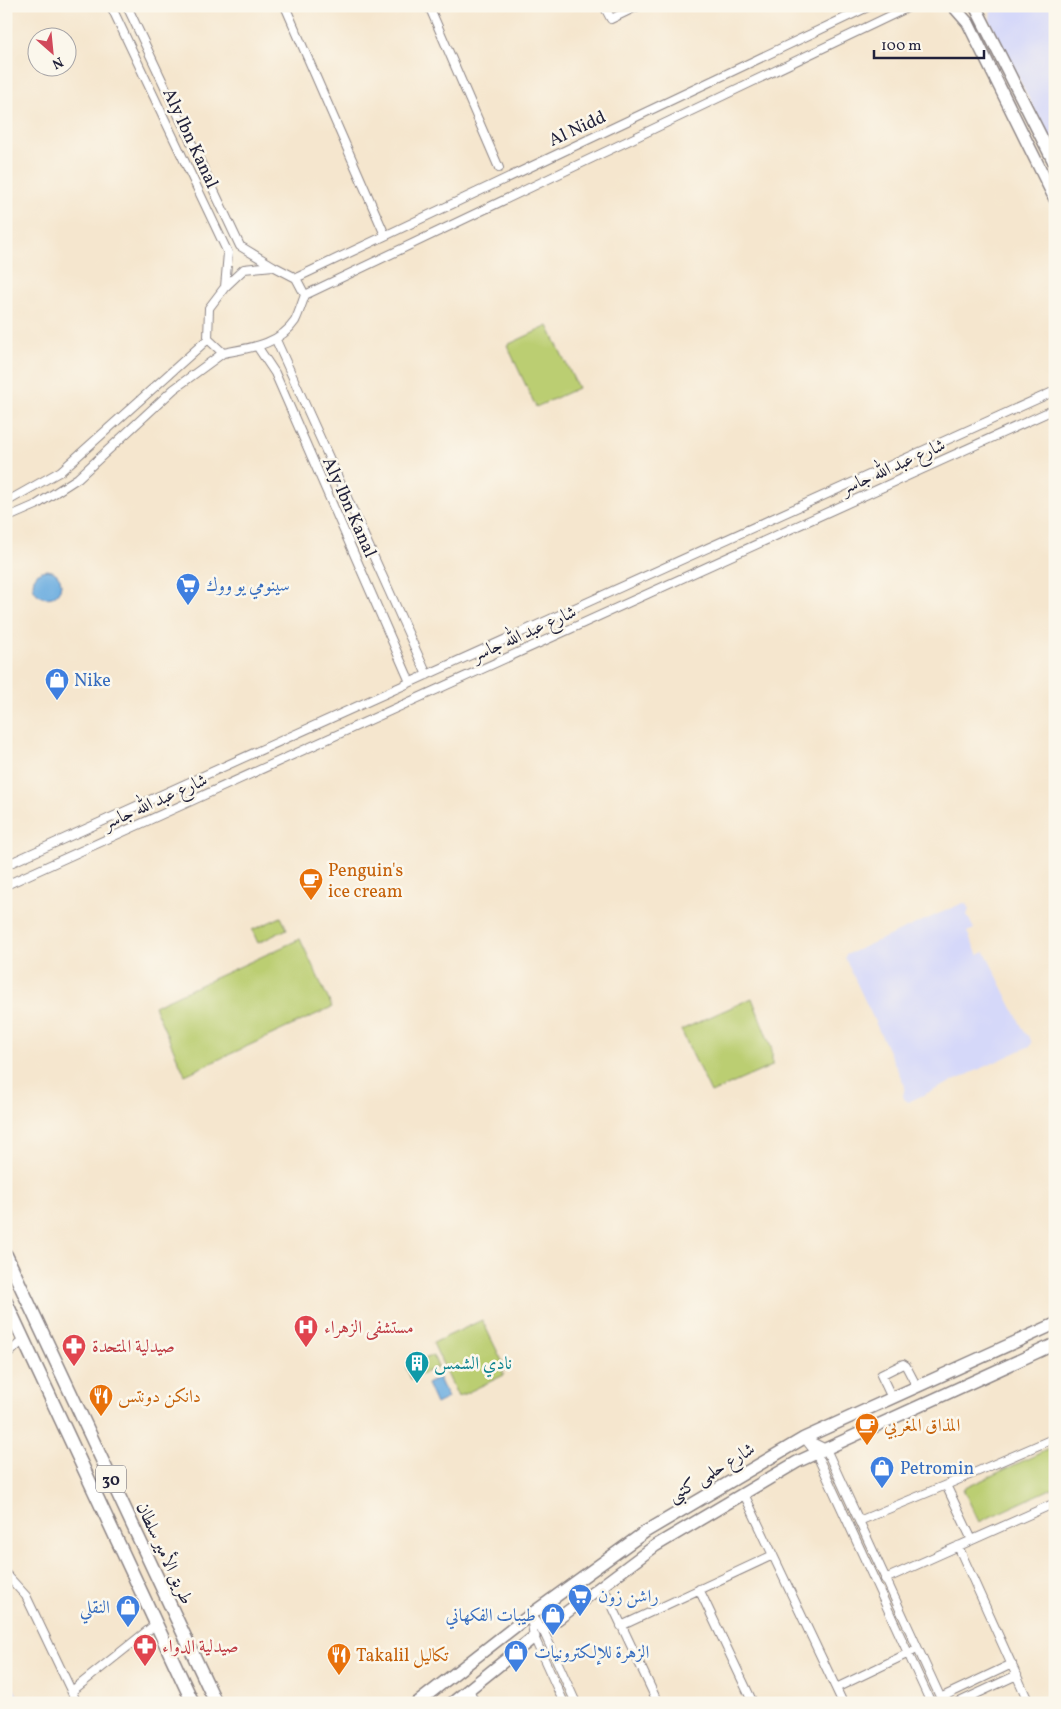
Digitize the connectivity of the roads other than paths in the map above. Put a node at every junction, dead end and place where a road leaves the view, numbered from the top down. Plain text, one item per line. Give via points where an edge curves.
1 (111, 6) edge
2 (127, 6) edge
3 (285, 6) edge
4 (429, 6) edge
5 (604, 6) edge
6 (638, 6) edge
7 (870, 6) edge
8 (911, 6) edge
9 (949, 6) edge
10 (955, 6) edge
11 (975, 6) edge
12 (197, 154) junction
13 (184, 159) junction
14 (1055, 164) edge
15 (499, 168) dead end
16 (1055, 199) edge
17 (385, 235) junction
18 (273, 266) junction
19 (296, 278) junction
20 (224, 287) junction
21 (305, 295) junction
22 (208, 339) junction
23 (276, 340) junction
24 (257, 346) junction
25 (223, 353) junction
26 (158, 384) junction
27 (1055, 391) edge
28 (167, 395) junction
29 (1055, 409) edge
30 (96, 439) junction
31 (107, 451) junction
32 (911, 456) junction
33 (916, 472) junction
34 (42, 482) junction
35 (50, 496) junction
36 (6, 502) edge
37 (6, 518) edge
38 (427, 675) junction
39 (410, 682) junction
40 (291, 736) junction
41 (299, 752) junction
42 (6, 865) edge
43 (6, 885) edge
44 (6, 1255) edge
45 (6, 1302) edge
46 (1055, 1324) edge
47 (24, 1339) junction
48 (1055, 1344) edge
49 (6, 1356) edge
50 (917, 1387) junction
51 (892, 1398) junction
52 (804, 1438) junction
53 (1055, 1438) edge
54 (821, 1451) junction
55 (946, 1485) junction
56 (744, 1494) junction
57 (1055, 1502) edge
58 (125, 1508) junction
59 (107, 1518) junction
60 (859, 1521) junction
61 (972, 1540) junction
62 (958, 1546) junction
63 (773, 1555) junction
64 (6, 1574) edge
65 (885, 1579) junction
66 (603, 1586) junction
67 (699, 1590) junction
68 (530, 1616) junction
69 (156, 1624) junction
70 (621, 1626) junction
71 (539, 1634) junction
72 (917, 1649) junction
73 (908, 1653) junction
74 (1012, 1664) junction
75 (1017, 1675) junction
76 (836, 1688) junction
77 (469, 1689) junction
78 (72, 1691) junction
79 (942, 1700) edge
80 (77, 1703) edge
81 (193, 1703) edge
82 (216, 1703) edge
83 (418, 1703) edge
84 (452, 1703) edge
85 (475, 1703) edge
86 (564, 1703) edge
87 (576, 1703) edge
88 (658, 1703) edge
89 (753, 1703) edge
90 (843, 1703) edge
91 (931, 1703) edge
92 (957, 1703) edge
93 (1030, 1703) edge

1 - 13 street, Aly Ibn Kanal
2 - 12 street
3 - 17 street
4 - 15 street
5 - 6 street via 611,19
7 - 17 street, Al Nidd
8 - 21 street
9 - 10 street
10 - 16 street via 968,23
11 - 14 street
12 - 13 street
12 - 18 street via 240,246
13 - 20 street, Aly Ibn Kanal via 228,253
17 - 19 street, Al Nidd
18 - 19 street
18 - 20 street via 244,269
19 - 21 street
20 - 22 street via 209,308
21 - 23 street via 295,321
22 - 25 street
22 - 26 street
23 - 24 street
23 - 38 street
24 - 25 street
24 - 39 street, Aly Ibn Kanal via 275,373
25 - 28 street
26 - 28 street
26 - 30 street
27 - 32 street, شارع عبد الله جاسر
28 - 31 street
29 - 33 street, شارع عبد الله جاسر
30 - 31 street
30 - 34 street via 61,471
31 - 35 street via 78,478
32 - 33 street
32 - 38 street, شارع عبد الله جاسر
33 - 41 street, شارع عبد الله جاسر
34 - 35 street
34 - 36 street
35 - 37 street
38 - 39 street, شارع عبد الله جاسر
39 - 40 street, شارع عبد الله جاسر
40 - 41 street
40 - 42 street, شارع عبد الله جاسر
41 - 43 street, شارع عبد الله جاسر
44 - 58 main road, طريق الأمير سلطان / 30
45 - 47 main road, 30
46 - 50 street, شارع حلمى كتبى
47 - 49 street
47 - 59 main road, 30
48 - 54 street, شارع حلمى كتبى
50 - 51 street, شارع حلمى كتبى
50 - 51 street via 903,1364 881,1375
51 - 52 street, شارع حلمى كتبى
52 - 54 street
52 - 68 street, شارع حلمى كتبى via 644,1532
53 - 55 street
54 - 56 street, شارع حلمى كتبى
54 - 60 street
54 - 73 street
55 - 60 street
55 - 61 street
56 - 63 street
56 - 66 street, شارع حلمى كتبى via 655,1546
57 - 61 street
58 - 59 main road
58 - 82 main road, طريق الأمير سلطان / 30
59 - 69 main road, 30
60 - 65 street
61 - 62 street
62 - 65 street
62 - 74 street
63 - 67 street
63 - 76 street
64 - 78 street via 26,1596
65 - 72 street
66 - 70 street
66 - 71 street, شارع حلمى كتبى
67 - 70 street
67 - 89 street
68 - 71 street
68 - 83 street, شارع حلمى كتبى
69 - 78 street
69 - 81 main road, 30
70 - 88 street
71 - 77 street, شارع حلمى كتبى
71 - 86 street
71 - 87 street
72 - 73 street
72 - 79 street
73 - 76 street
73 - 91 street
74 - 75 street
74 - 79 street
75 - 92 street
75 - 93 street
76 - 90 street
77 - 84 street, شارع حلمى كتبى
77 - 85 street
78 - 80 street

